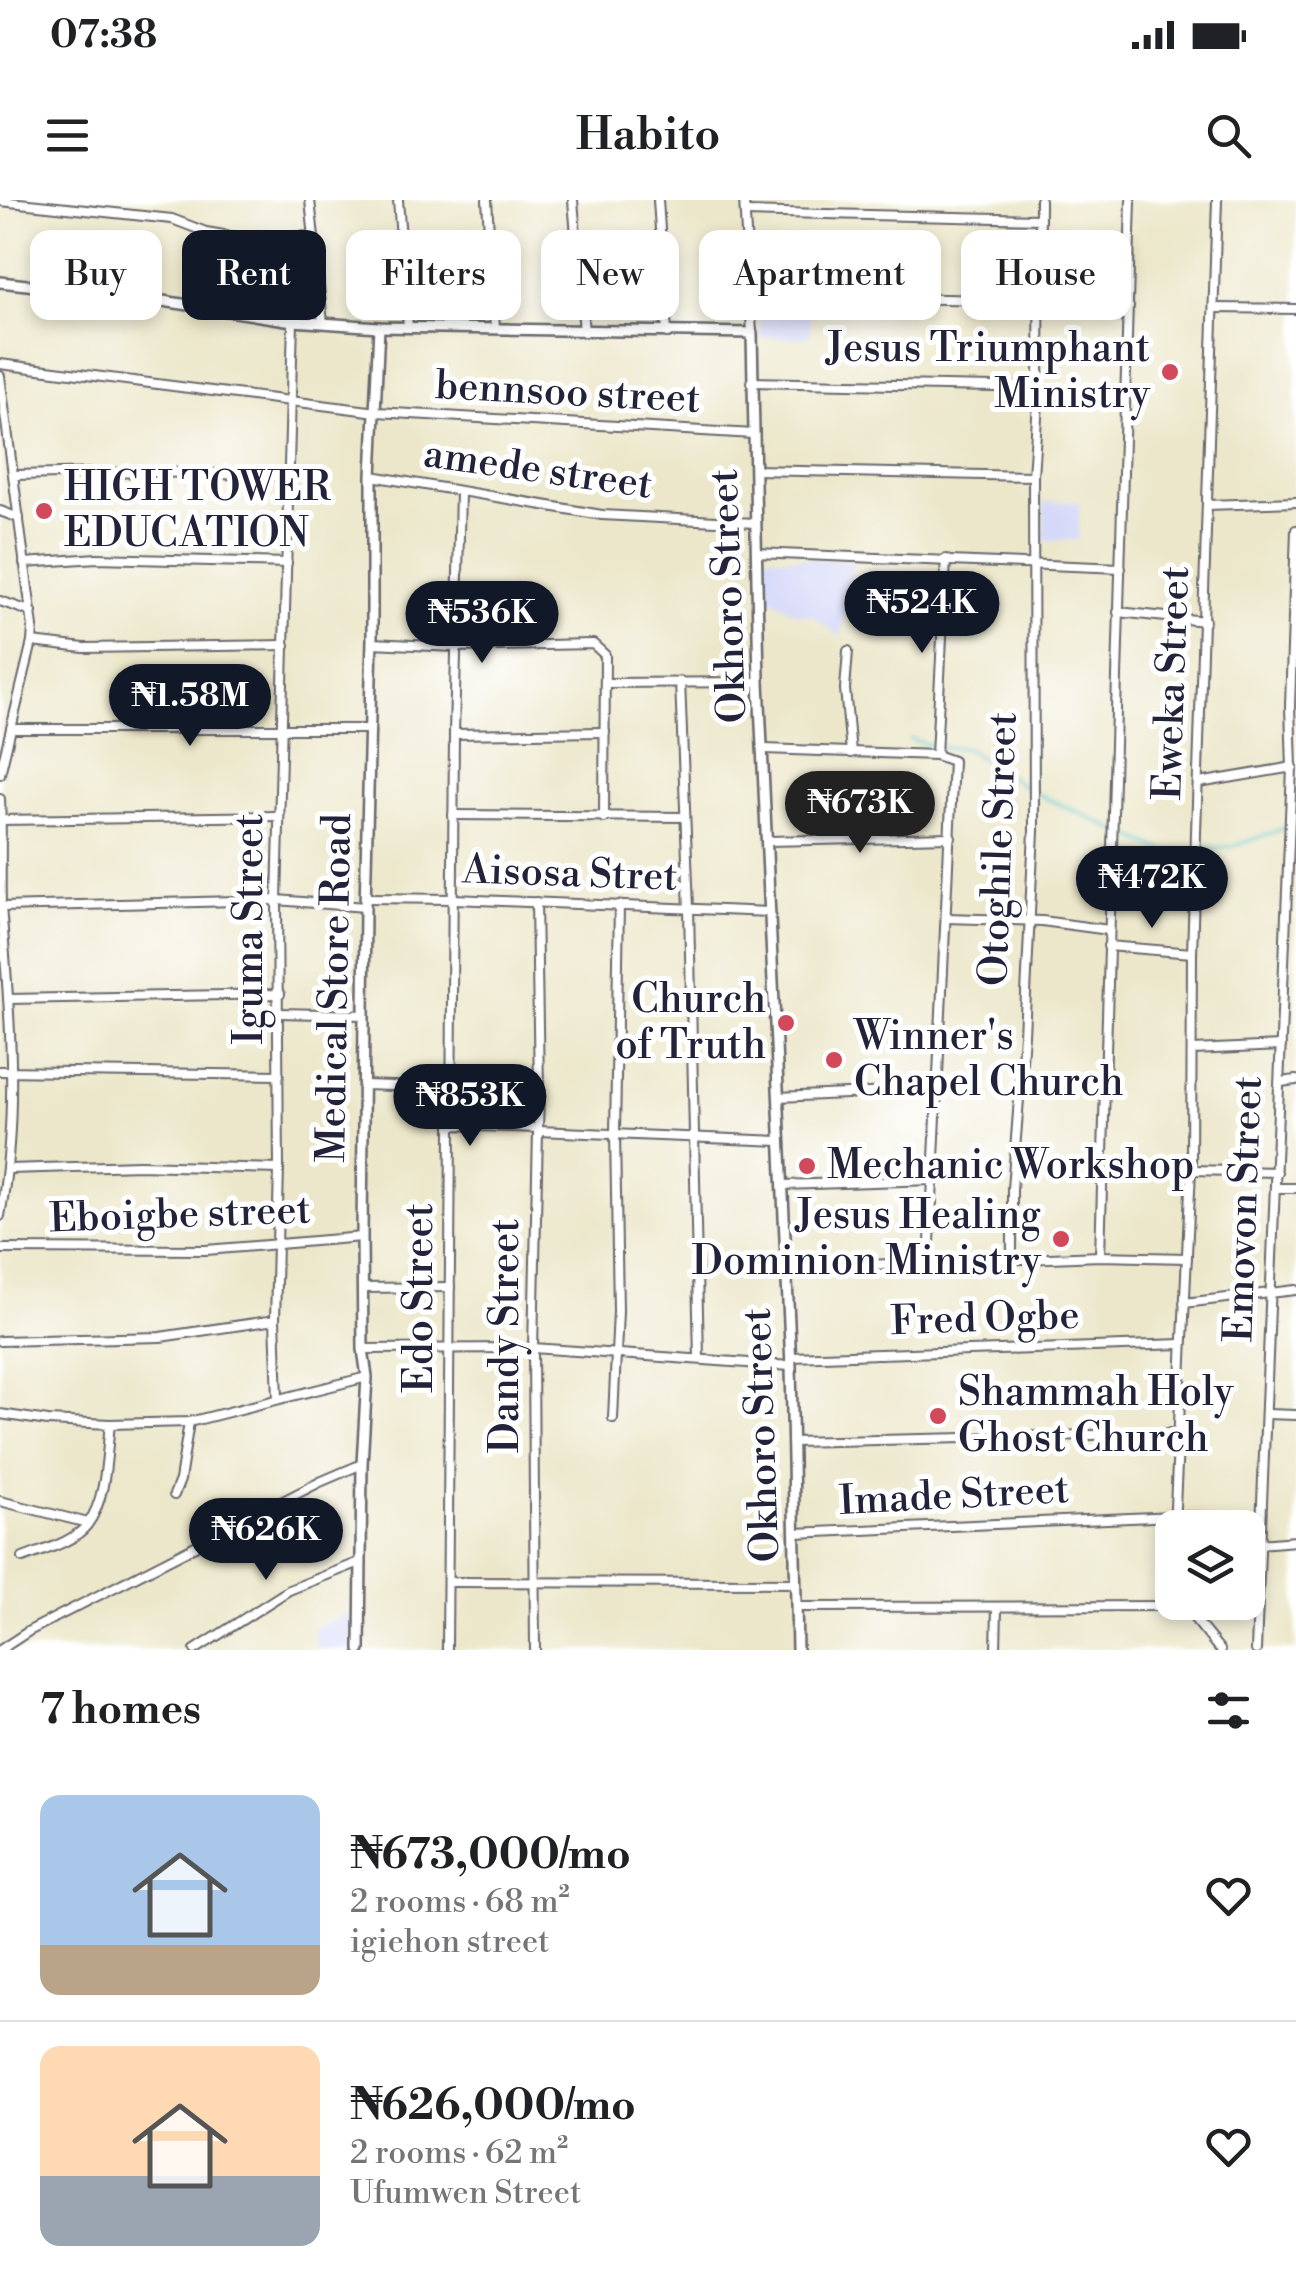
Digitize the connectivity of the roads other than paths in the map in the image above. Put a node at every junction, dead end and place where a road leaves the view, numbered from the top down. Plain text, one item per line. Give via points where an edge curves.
1 (310, 200) edge
2 (398, 200) edge
3 (487, 200) edge
4 (573, 200) edge
5 (658, 200) edge
6 (744, 200) edge
7 (1040, 200) edge
8 (1131, 200) edge
9 (1217, 200) edge
10 (0, 201) edge
11 (745, 212) junction
12 (1040, 219) junction
13 (201, 230) edge
14 (312, 230) edge
15 (746, 230) edge
16 (1040, 230) edge
17 (1130, 230) edge
18 (0, 282) edge
19 (1214, 308) junction
20 (1296, 309) edge
21 (323, 320) edge
22 (751, 320) edge
23 (1041, 320) edge
24 (1129, 320) edge
25 (293, 321) junction
26 (323, 323) junction
27 (379, 327) junction
28 (408, 327) junction
29 (495, 328) junction
30 (584, 332) junction
31 (667, 333) junction
32 (752, 333) junction
33 (0, 364) edge
34 (0, 376) edge
35 (751, 382) junction
36 (1039, 388) junction
37 (292, 401) junction
38 (377, 412) junction
39 (2, 415) edge
40 (754, 434) junction
41 (755, 470) junction
42 (14, 475) junction
43 (287, 476) junction
44 (372, 476) junction
45 (1033, 476) junction
46 (460, 493) junction
47 (1296, 502) edge
48 (1207, 505) junction
49 (0, 511) edge
50 (18, 518) junction
51 (755, 523) junction
52 (1296, 530) edge
53 (1296, 547) edge
54 (756, 553) junction
55 (946, 558) junction
56 (1035, 562) junction
57 (24, 563) junction
58 (287, 563) junction
59 (1121, 568) junction
60 (0, 600) edge
61 (32, 612) junction
62 (1118, 612) junction
63 (874, 618) dead end
64 (1205, 621) junction
65 (942, 625) junction
66 (32, 642) junction
67 (372, 642) junction
68 (285, 645) junction
69 (455, 648) junction
70 (848, 651) dead end
71 (680, 680) junction
72 (759, 682) junction
73 (606, 683) junction
74 (1293, 706) edge
75 (369, 728) junction
76 (12, 729) junction
77 (283, 731) junction
78 (605, 732) junction
79 (454, 734) junction
80 (764, 749) junction
81 (850, 753) junction
82 (936, 755) junction
83 (2, 756) edge
84 (1294, 767) edge
85 (0, 774) edge
86 (1199, 782) junction
87 (0, 799) edge
88 (453, 815) junction
89 (279, 816) junction
90 (685, 817) junction
91 (604, 818) junction
92 (1, 820) edge
93 (0, 836) edge
94 (951, 836) junction
95 (768, 841) junction
96 (453, 898) junction
97 (277, 900) junction
98 (536, 902) junction
99 (366, 903) junction
100 (1292, 904) edge
101 (618, 905) junction
102 (2, 907) edge
103 (689, 908) junction
104 (770, 912) junction
105 (946, 918) junction
106 (1027, 921) junction
107 (1109, 930) junction
108 (3, 941) edge
109 (1108, 946) junction
110 (1192, 953) junction
111 (1284, 986) junction
112 (1296, 986) edge
113 (280, 994) junction
114 (8, 999) junction
115 (280, 1013) junction
116 (364, 1015) junction
117 (1281, 1046) junction
118 (0, 1047) edge
119 (1193, 1050) junction
120 (10, 1051) junction
121 (0, 1071) edge
122 (10, 1072) junction
123 (279, 1074) junction
124 (1296, 1080) edge
125 (1281, 1082) junction
126 (364, 1085) junction
127 (451, 1088) junction
128 (937, 1090) junction
129 (778, 1098) junction
130 (451, 1125) junction
131 (538, 1129) junction
132 (615, 1132) junction
133 (693, 1136) junction
134 (780, 1141) junction
135 (279, 1169) junction
136 (9, 1170) junction
137 (1190, 1170) junction
138 (1277, 1172) junction
139 (933, 1180) junction
140 (783, 1185) junction
141 (1276, 1188) junction
142 (1296, 1188) edge
143 (0, 1216) edge
144 (362, 1237) junction
145 (278, 1244) junction
146 (0, 1250) edge
147 (1100, 1256) junction
148 (1187, 1258) junction
149 (1012, 1260) junction
150 (929, 1263) junction
151 (786, 1268) junction
152 (450, 1286) junction
153 (362, 1288) junction
154 (1296, 1290) edge
155 (1271, 1292) junction
156 (1184, 1303) junction
157 (275, 1320) junction
158 (0, 1341) edge
159 (1182, 1344) junction
160 (533, 1348) junction
161 (363, 1349) junction
162 (450, 1349) junction
163 (614, 1355) junction
164 (699, 1359) junction
165 (791, 1362) junction
166 (367, 1377) junction
167 (278, 1398) junction
168 (0, 1414) edge
169 (1266, 1414) junction
170 (1296, 1415) edge
171 (613, 1418) dead end
172 (188, 1422) junction
173 (110, 1424) junction
174 (1179, 1433) junction
175 (792, 1442) junction
176 (362, 1464) junction
177 (174, 1496) dead end
178 (0, 1501) edge
179 (1174, 1510) edge
180 (1261, 1510) edge
181 (1155, 1517) edge
182 (88, 1524) junction
183 (796, 1533) junction
184 (1296, 1540) edge
185 (1265, 1543) edge
186 (23, 1558) dead end
187 (360, 1562) junction
188 (536, 1580) junction
189 (448, 1582) junction
190 (796, 1584) junction
191 (1155, 1605) edge
192 (797, 1608) junction
193 (998, 1608) junction
194 (1195, 1620) edge
195 (1257, 1620) edge
196 (0, 1650) edge
197 (195, 1650) edge
198 (360, 1650) edge
199 (447, 1650) edge
200 (535, 1650) edge
201 (798, 1650) edge
202 (996, 1650) edge
203 (1220, 1650) edge
204 (1256, 1650) edge

1 - 14 street
2 - 28 street
3 - 29 street
4 - 30 street
5 - 31 street
6 - 11 street, Okhoro Street
7 - 12 street, Otoghile Street
8 - 17 street
9 - 19 street, Eweka Street
10 - 13 street via 172,218
11 - 12 street
11 - 15 street, Okhoro Street
12 - 16 street, Otoghile Street
18 - 25 street
19 - 20 street
19 - 48 street, Eweka Street
21 - 26 street
22 - 32 street, Okhoro Street
23 - 36 street, Otoghile Street
24 - 59 street
25 - 26 street
25 - 37 street, Iguma Street
26 - 27 street
27 - 28 street
27 - 38 street, Medical Store Road
28 - 29 street
29 - 30 street
30 - 31 street
31 - 32 street
32 - 35 street, Okhoro Street
33 - 37 street, bennsoo street
34 - 39 street
35 - 36 street
35 - 40 street, Okhoro Street
36 - 45 street, Otoghile Street
37 - 38 street, bennsoo street
37 - 43 street, Iguma Street
38 - 40 street, bennsoo street
38 - 44 street, Medical Store Road
39 - 42 street
40 - 41 street, Okhoro Street
41 - 45 street
41 - 51 street, Okhoro Street
42 - 43 street
42 - 50 street
43 - 58 street, Iguma Street
44 - 46 street, amede street
44 - 67 street, Medical Store Road
45 - 56 street, Otoghile Street
46 - 51 street, amede street via 602,514
46 - 69 street, Edo Street
47 - 48 street
48 - 64 street, Eweka Street
49 - 50 street
50 - 57 street
51 - 54 street, Okhoro Street
52 - 53 street, Emovon Street
53 - 74 street, Emovon Street
54 - 55 street
54 - 72 street, Okhoro Street
55 - 56 street
55 - 65 street
56 - 59 street
56 - 106 street, Otoghile Street
57 - 58 street
57 - 61 street
58 - 68 street, Iguma Street
59 - 62 street
60 - 61 street
61 - 66 street
62 - 64 street
62 - 107 street
63 - 65 street
64 - 86 street, Eweka Street
65 - 82 street
66 - 68 street via 84,648
66 - 76 street
67 - 69 street
67 - 75 street, Medical Store Road
68 - 77 street, Iguma Street
69 - 73 street via 594,644 605,656
69 - 79 street, Edo Street
70 - 81 street
71 - 72 street
71 - 73 street
71 - 90 street
72 - 80 street, Okhoro Street
73 - 78 street
74 - 84 street, Emovon Street
75 - 77 street
75 - 99 street, Medical Store Road
76 - 77 street
76 - 83 street
77 - 89 street, Iguma Street
78 - 79 street
78 - 91 street
79 - 88 street, Edo Street
80 - 81 street
80 - 95 street, Okhoro Street
81 - 82 street
82 - 94 street via 953,762
83 - 85 street
84 - 86 street
84 - 100 street, Emovon Street
86 - 110 street, Eweka Street
87 - 92 street
88 - 91 street
88 - 96 street, Edo Street
89 - 92 street
89 - 97 street, Iguma Street
90 - 91 street
90 - 103 street
92 - 93 street
93 - 102 street
94 - 95 street
94 - 105 street
95 - 104 street, Okhoro Street
96 - 98 street, Aisosa Stret
96 - 99 street, Aisosa Stret
96 - 127 street, Edo Street
97 - 99 street, Aisosa Stret
97 - 102 street, Aisosa Stret
97 - 113 street, Iguma Street
98 - 101 street, Aisosa Stret
98 - 131 street, Dandy Street
99 - 116 street, Medical Store Road
100 - 111 street, Emovon Street
101 - 103 street, Aisosa Stret
101 - 132 street
102 - 108 street
103 - 104 street, Aisosa Stret
103 - 133 street
104 - 129 street, Okhoro Street
105 - 106 street
105 - 128 street
106 - 107 street
106 - 149 street, Otoghile Street
107 - 109 street
108 - 114 street
109 - 110 street
109 - 147 street
110 - 119 street, Eweka Street
111 - 112 street
111 - 117 street, Emovon Street
113 - 114 street
113 - 115 street, Iguma Street
114 - 120 street
115 - 116 street
115 - 123 street, Iguma Street
116 - 126 street, Medical Store Road
117 - 119 street
117 - 125 street, Emovon Street
118 - 120 street
119 - 137 street, Eweka Street
120 - 122 street
121 - 122 street
122 - 123 street
122 - 136 street
123 - 135 street, Iguma Street
124 - 125 street
125 - 138 street, Emovon Street
126 - 127 street
126 - 144 street, Medical Store Road
127 - 130 street, Edo Street
128 - 129 street
128 - 139 street
129 - 134 street, Okhoro Street
130 - 131 street
130 - 152 street, Edo Street
131 - 132 street
131 - 160 street, Dandy Street
132 - 133 street
132 - 163 street
133 - 134 street
133 - 164 street
134 - 140 street, Okhoro Street
135 - 136 street
135 - 145 street, Iguma Street
136 - 143 street
137 - 138 street
137 - 148 street, Eweka Street
138 - 141 street, Emovon Street
139 - 140 street
139 - 150 street
140 - 151 street, Okhoro Street
141 - 142 street
141 - 155 street, Emovon Street
144 - 145 street, Eboigbe street
144 - 153 street, Medical Store Road
145 - 146 street, Eboigbe street
145 - 157 street, Iguma Street
147 - 148 street
147 - 149 street
148 - 156 street, Eweka Street
149 - 150 street
150 - 151 street
151 - 165 street, Okhoro Street
152 - 153 street
152 - 162 street, Edo Street
153 - 161 street, Medical Store Road
154 - 155 street
155 - 156 street
155 - 169 street, Emovon Street
156 - 159 street, Eweka Street
157 - 158 street via 160,1337
157 - 167 street, Iguma Street
159 - 165 street, Fred Ogbe
159 - 174 street, Eweka Street
160 - 162 street, Fred Ogbe
160 - 163 street, Fred Ogbe
160 - 188 street, Dandy Street
161 - 162 street, Fred Ogbe
161 - 166 street, Medical Store Road
162 - 189 street, Edo Street
163 - 164 street, Fred Ogbe
163 - 171 street
164 - 165 street, Fred Ogbe
165 - 175 street, Okhoro Street
166 - 167 street
166 - 176 street, Medical Store Road
167 - 172 street
168 - 173 street
169 - 170 street
169 - 180 street, Emovon Street
172 - 173 street
172 - 177 street
173 - 182 street via 101,1494
174 - 175 street
174 - 179 street, Eweka Street
175 - 183 street, Okhoro Street
176 - 187 street, Medical Store Road
176 - 196 street
178 - 182 street
181 - 183 street, Imade Street
182 - 186 street
183 - 190 street, Okhoro Street
184 - 185 street
187 - 197 street via 289,1590
187 - 198 street, Medical Store Road
188 - 189 street
188 - 190 street
188 - 200 street, Dandy Street
189 - 199 street, Edo Street
190 - 192 street, Okhoro Street
191 - 193 street
192 - 193 street
192 - 201 street, Okhoro Street
193 - 202 street
194 - 203 street
195 - 204 street, Emovon Street

